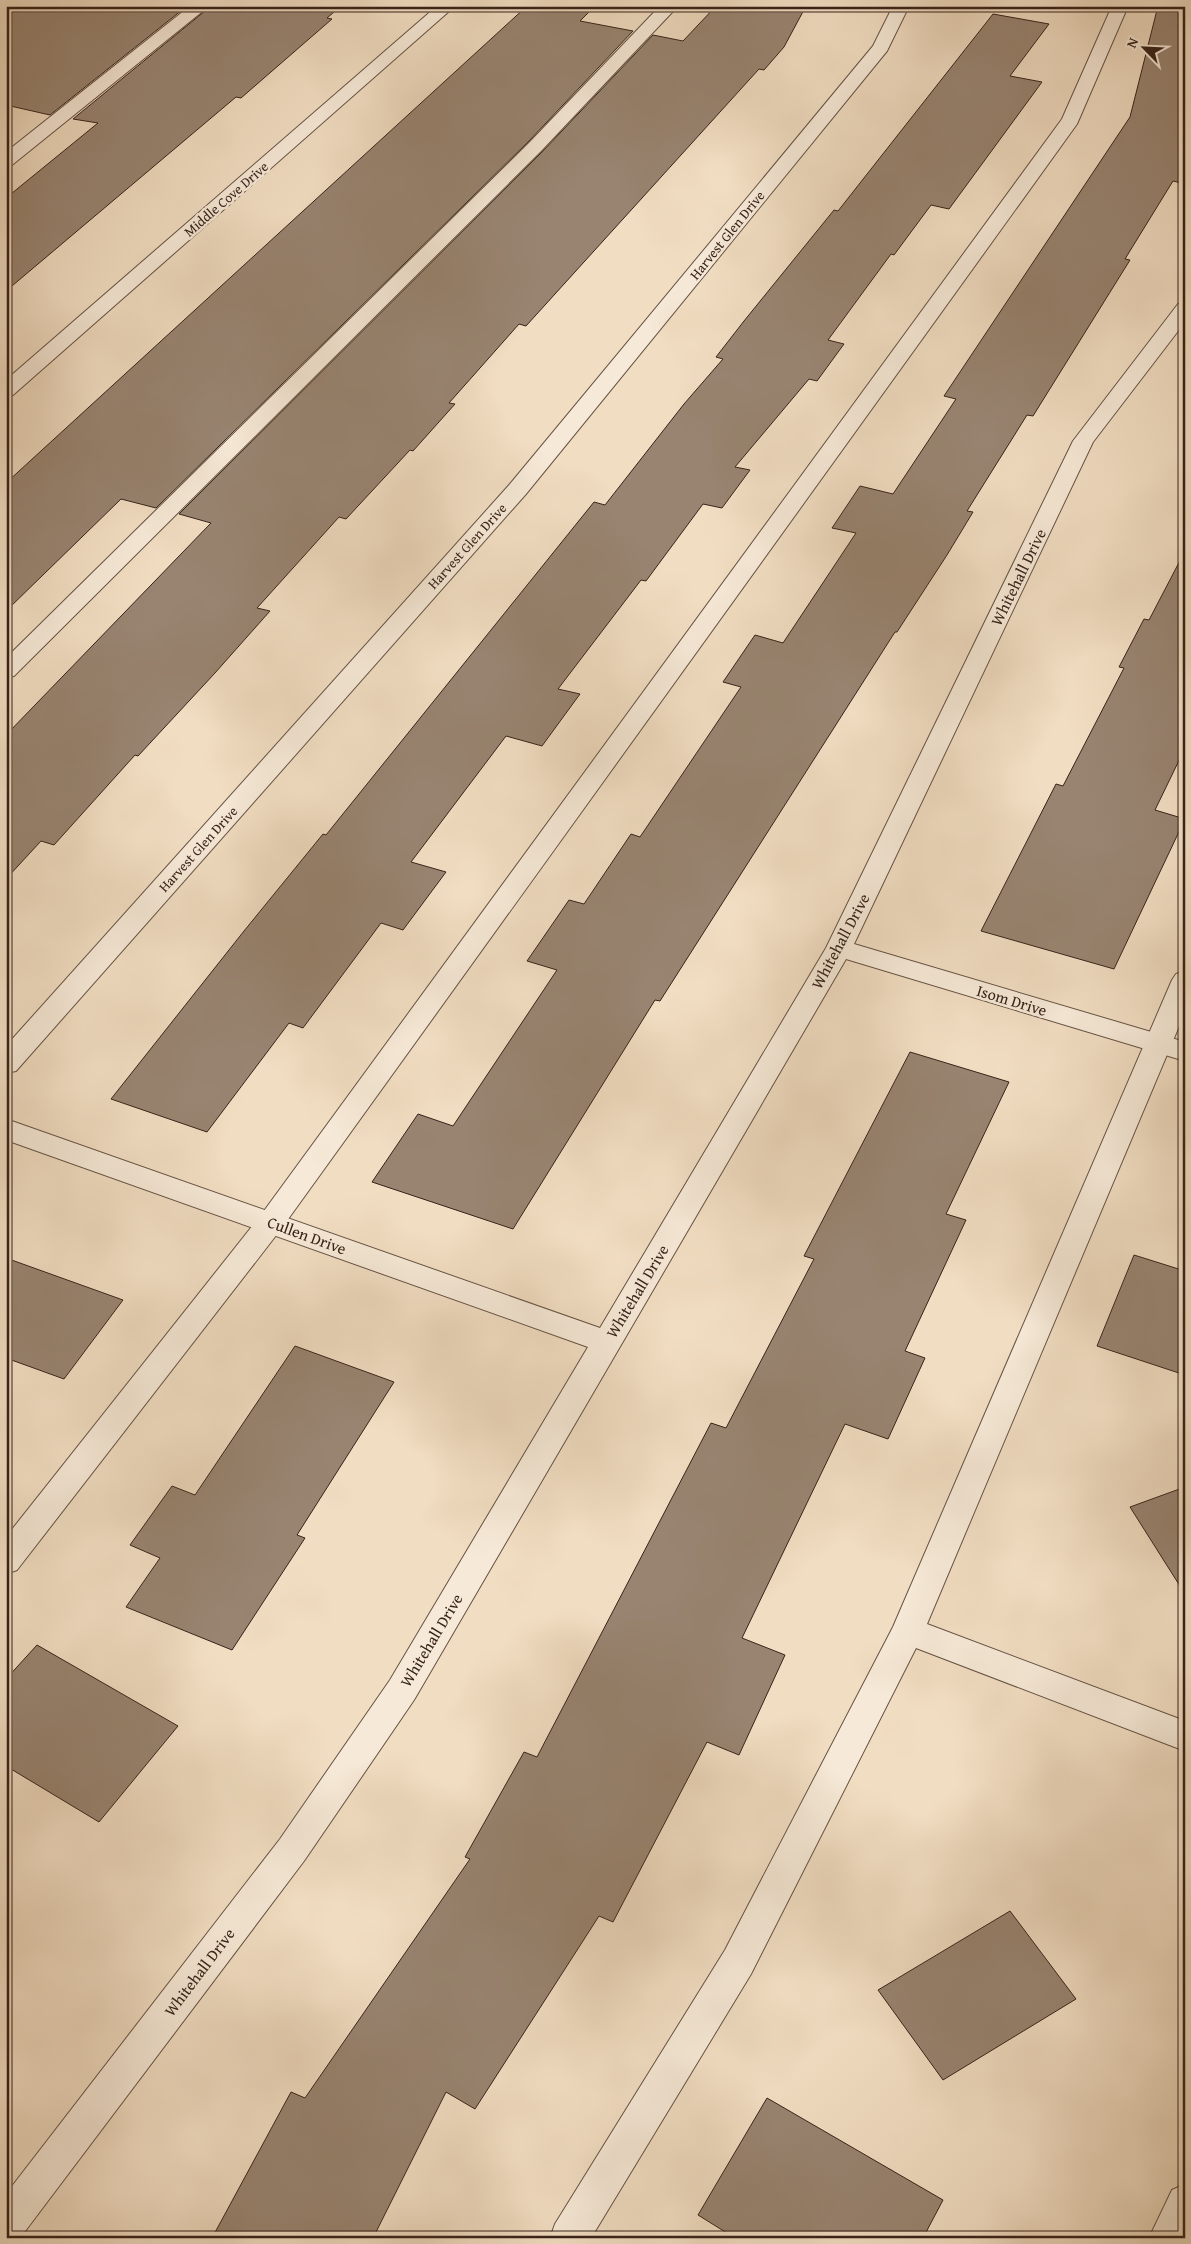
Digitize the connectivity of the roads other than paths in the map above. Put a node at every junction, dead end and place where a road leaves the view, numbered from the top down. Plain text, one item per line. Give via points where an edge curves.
1 (201, 6) edge
2 (447, 6) edge
3 (670, 6) edge
4 (901, 6) edge
5 (1120, 6) edge
6 (6, 161) edge
7 (1185, 308) edge
8 (6, 391) edge
9 (6, 671) edge
10 (839, 948) junction
11 (1185, 980) edge
12 (1170, 1048) edge
13 (6, 1064) edge
14 (6, 1129) edge
15 (270, 1222) junction
16 (607, 1342) junction
17 (6, 1561) edge
18 (908, 1631) junction
19 (1185, 1736) edge
20 (1185, 2202) edge
21 (6, 2225) edge
22 (569, 2238) edge
23 (1168, 2238) edge

1 - 6 street
2 - 8 street, Middle Cove Drive
3 - 9 street via 535,147
4 - 13 street, Harvest Glen Drive via 881,47 518,489
5 - 15 street via 1071,120
7 - 10 street, Whitehall Drive via 1083,441
10 - 12 street, Isom Drive
10 - 16 street, Whitehall Drive
11 - 12 street
12 - 18 street
14 - 15 street, Cullen Drive
15 - 16 street, Cullen Drive
15 - 17 street
16 - 21 street, Whitehall Drive via 402,1690 292,1850
18 - 19 street
18 - 22 street via 738,1962
20 - 23 street

